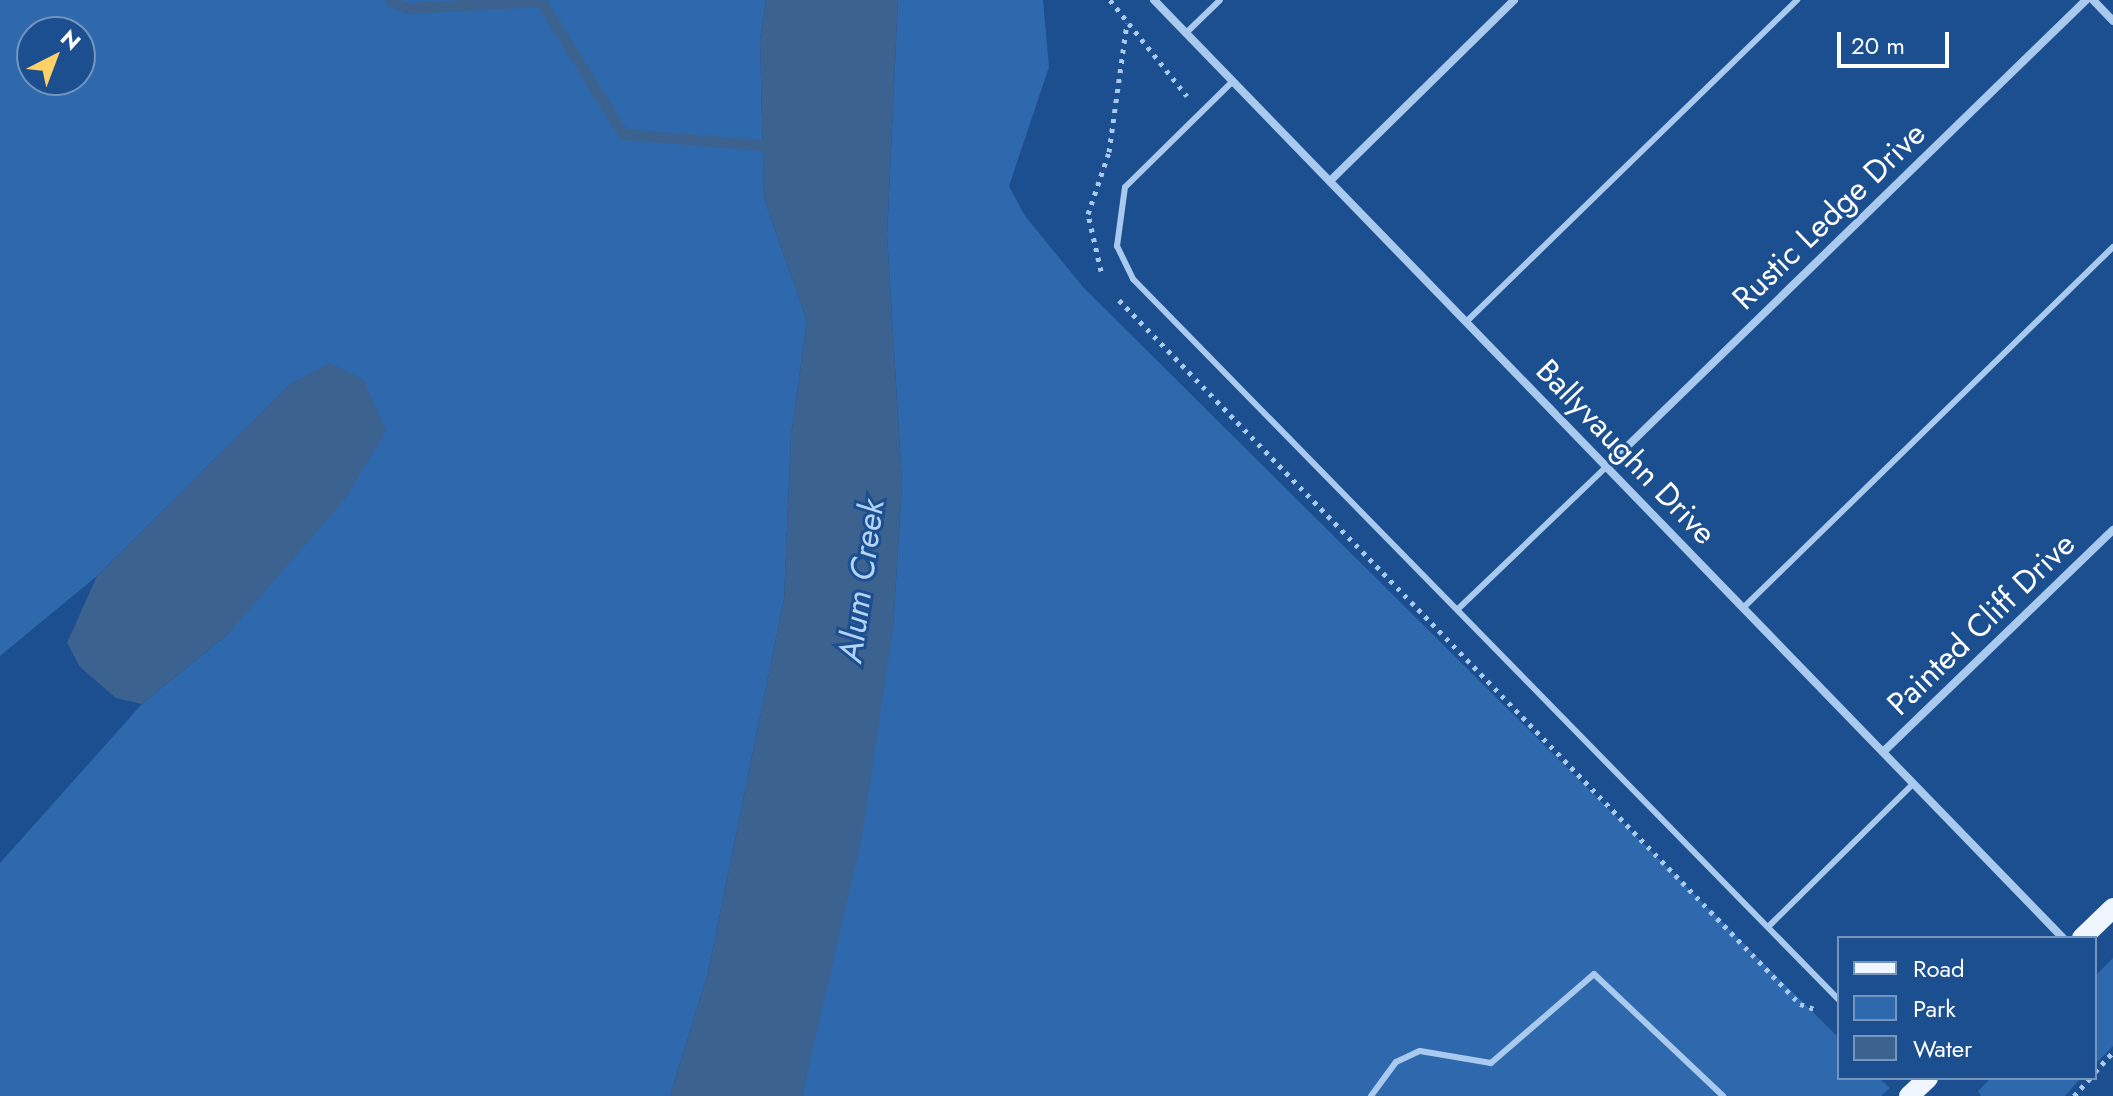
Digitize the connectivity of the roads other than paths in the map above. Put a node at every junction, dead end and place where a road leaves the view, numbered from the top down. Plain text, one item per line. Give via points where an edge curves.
1 (1154, 0) edge
2 (1220, 0) edge
3 (1514, 0) edge
4 (1797, 0) edge
5 (2086, 0) edge
6 (2093, 0) edge
7 (2113, 21) edge
8 (1186, 33) junction
9 (1233, 81) junction
10 (1330, 181) junction
11 (2113, 247) edge
12 (1466, 322) junction
13 (1606, 467) junction
14 (2113, 530) edge
15 (1743, 608) junction
16 (1458, 609) junction
17 (1883, 752) junction
18 (1913, 784) junction
19 (2113, 908) edge
20 (1769, 926) junction
21 (2061, 936) edge
22 (2084, 936) edge
23 (1837, 998) edge
24 (1926, 1080) edge
25 (1371, 1096) edge
26 (1723, 1096) edge
27 (1909, 1096) edge

1 - 8 street, Ballyvaughn Drive
2 - 8 lane
3 - 10 street
4 - 12 lane
5 - 13 street, Rustic Ledge Drive
6 - 7 street
8 - 9 street, Ballyvaughn Drive
9 - 10 street, Ballyvaughn Drive
9 - 16 lane via 1125,187 1117,246 1133,279
10 - 12 street, Ballyvaughn Drive
11 - 15 lane
12 - 13 street, Ballyvaughn Drive
13 - 15 street, Ballyvaughn Drive
13 - 16 lane
14 - 17 street, Painted Cliff Drive
15 - 17 street, Ballyvaughn Drive
16 - 20 lane
17 - 18 street, Ballyvaughn Drive
18 - 20 lane
18 - 21 street, Ballyvaughn Drive
19 - 22 main road
20 - 23 lane
24 - 27 main road
25 - 26 lane via 1396,1062 1420,1051 1491,1063 1594,974

